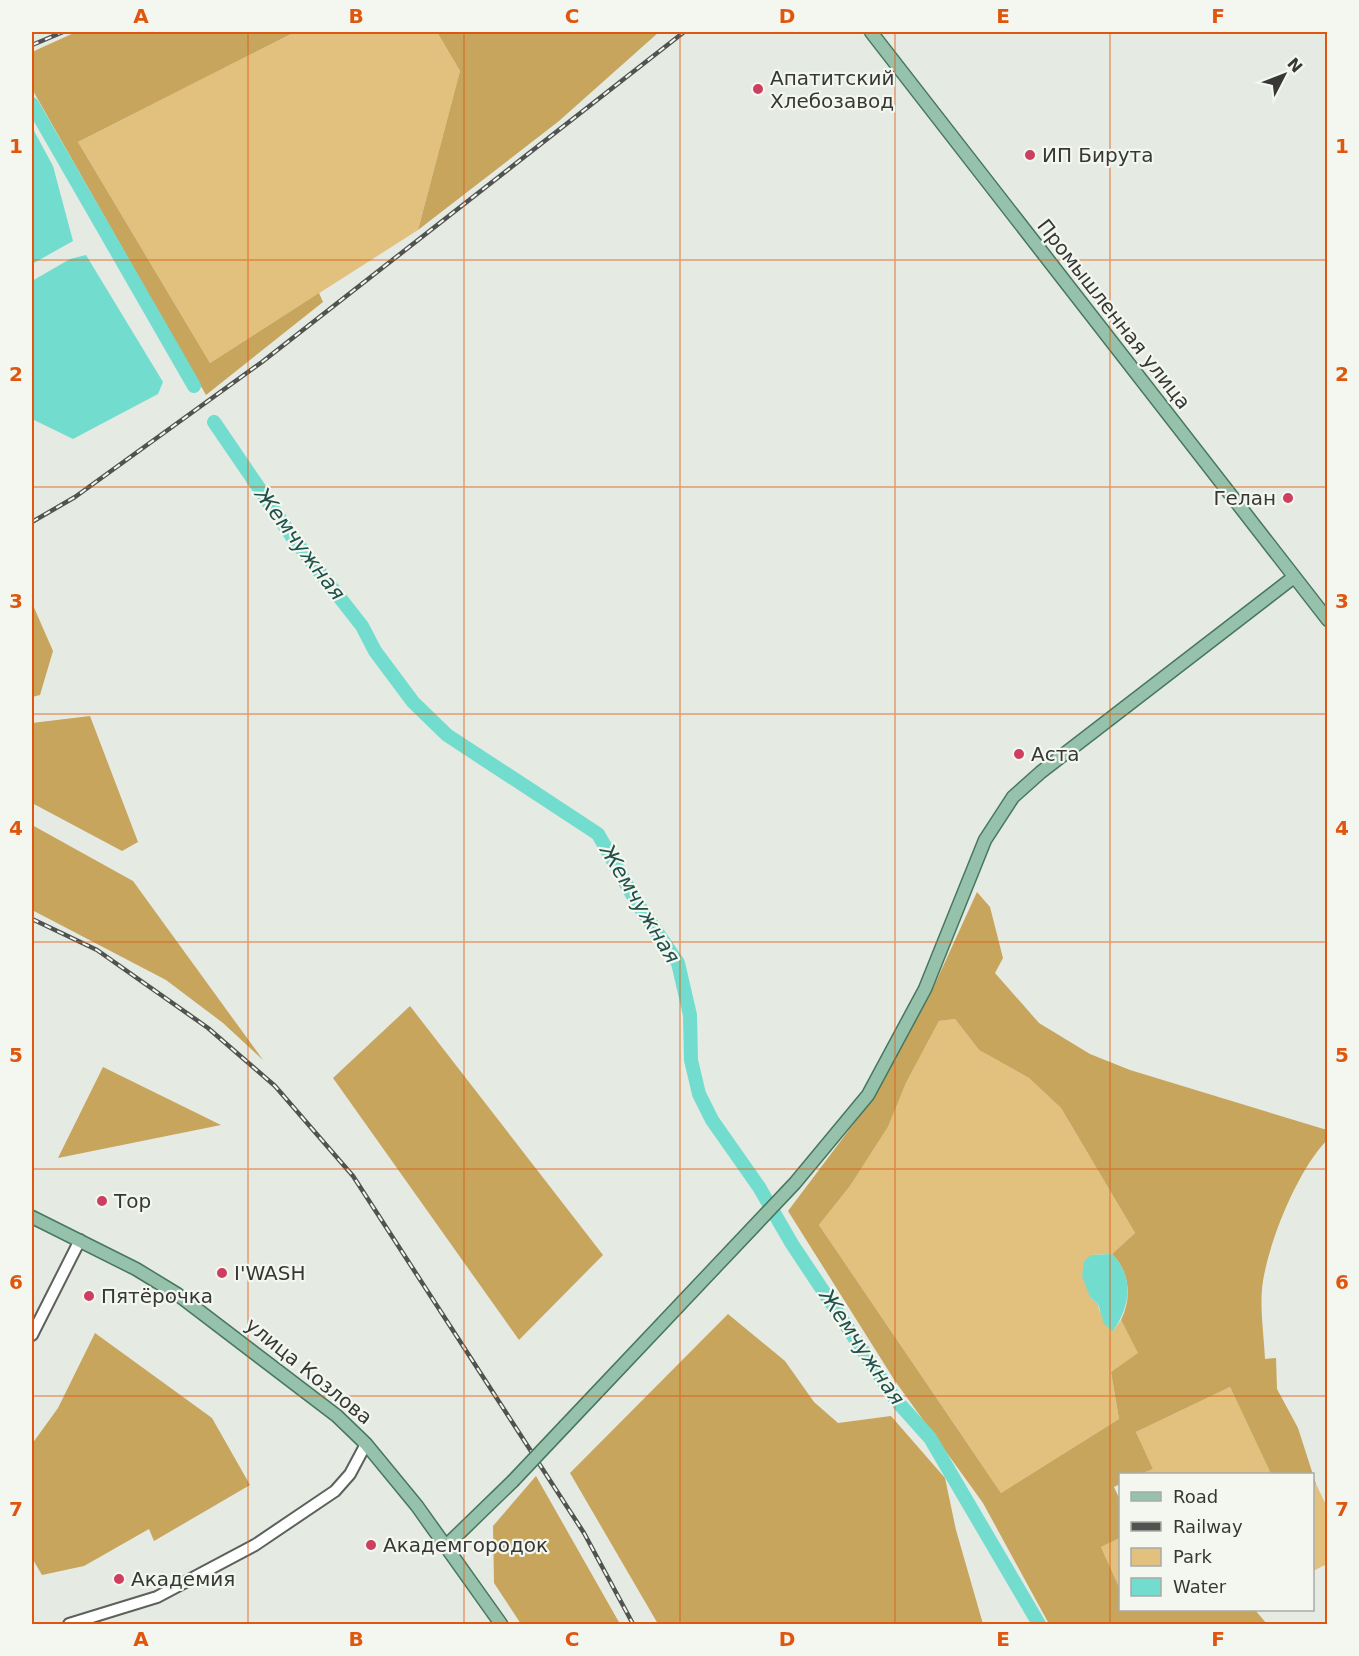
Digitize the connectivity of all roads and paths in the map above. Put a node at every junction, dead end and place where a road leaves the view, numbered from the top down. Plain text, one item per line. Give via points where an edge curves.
1 (871, 32) edge
2 (1293, 577) junction
3 (1328, 620) edge
4 (32, 1217) edge
5 (80, 1240) junction
6 (32, 1335) edge
7 (366, 1444) junction
8 (447, 1545) junction
9 (69, 1624) edge
10 (501, 1624) edge

1 - 2 main road, Промышленная улица
2 - 3 main road, Промышленная улица
2 - 8 main road, bridge via 1013,797 985,840 925,990 886,1063 844,1126 795,1183 513,1481
4 - 5 main road, улица Козлова
5 - 6 street
5 - 7 main road, улица Козлова via 136,1269 196,1308 312,1395
7 - 8 main road, улица Козлова
7 - 9 street via 350,1474 335,1491 255,1545 157,1597
8 - 10 main road, улица Козлова

